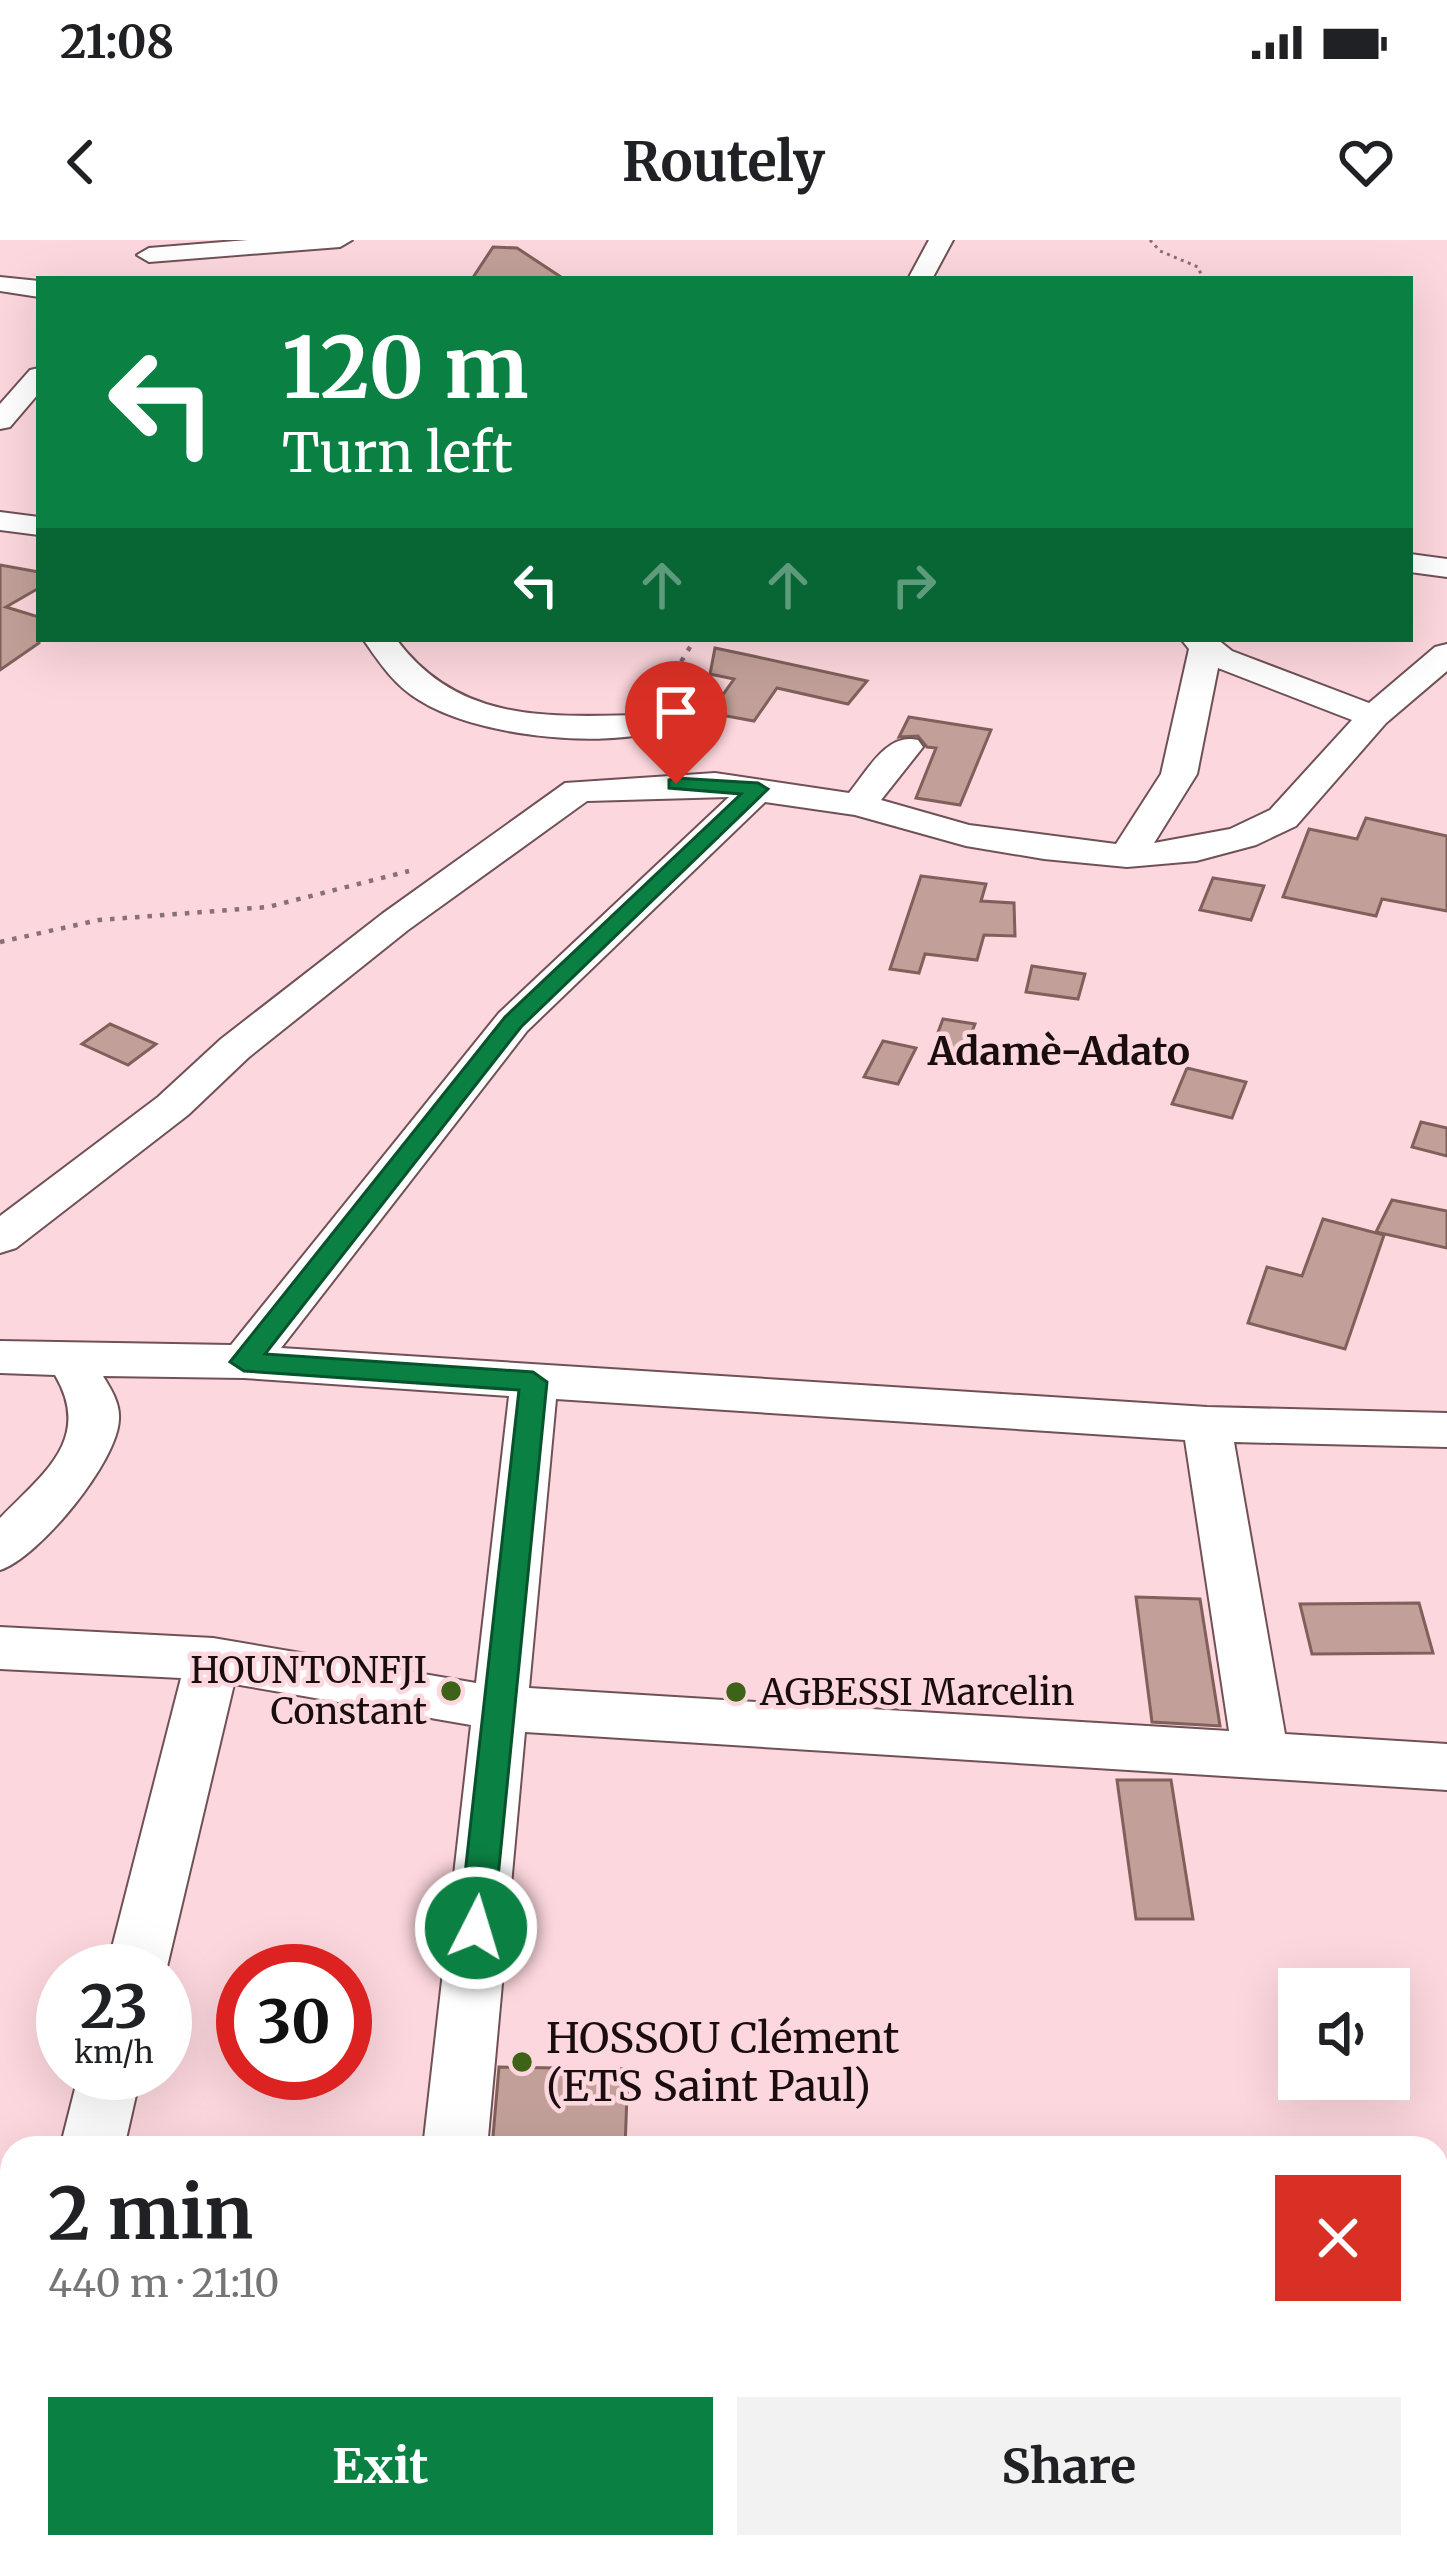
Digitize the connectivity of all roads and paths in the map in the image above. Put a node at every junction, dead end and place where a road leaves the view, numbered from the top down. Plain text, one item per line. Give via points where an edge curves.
1 (340, 240) edge
2 (941, 240) edge
3 (1150, 240) edge
4 (156, 248) edge
5 (129, 276) edge
6 (922, 276) edge
7 (1202, 276) edge
8 (0, 284) edge
9 (36, 289) edge
10 (36, 379) edge
11 (0, 421) edge
12 (0, 521) edge
13 (36, 526) edge
14 (1413, 562) edge
15 (1447, 568) edge
16 (381, 642) edge
17 (1202, 644) edge
18 (1447, 655) edge
19 (1374, 716) junction
20 (642, 725) dead end
21 (906, 747) dead end
22 (758, 789) junction
23 (858, 805) junction
24 (1127, 856) junction
25 (414, 870) dead end
26 (0, 942) edge
27 (0, 1238) edge
28 (0, 1357) edge
29 (70, 1360) junction
30 (244, 1362) junction
31 (533, 1382) junction
32 (1207, 1424) junction
33 (1447, 1430) edge
34 (0, 1551) edge
35 (0, 1648) edge
36 (213, 1659) junction
37 (497, 1708) junction
38 (1262, 1758) junction
39 (1447, 1767) edge
40 (143, 1944) edge
41 (104, 2100) edge
42 (95, 2136) edge
43 (456, 2136) edge

1 - 4 street
2 - 6 street
3 - 7 path
4 - 5 street
8 - 9 street
10 - 11 street
12 - 13 street
14 - 15 street
16 - 20 street via 401,675 464,710 516,722
17 - 19 street
17 - 24 street via 1179,774
18 - 19 street
19 - 24 street via 1283,818 1196,850
21 - 23 street
22 - 23 street
22 - 27 street via 578,791 394,922
22 - 30 street via 513,1022
23 - 24 street via 966,835
25 - 26 path via 268,908 99,920
28 - 29 street
29 - 30 street
29 - 34 street via 95,1407 89,1438 74,1469
30 - 31 street
31 - 32 street
31 - 37 street
32 - 33 street
32 - 38 street
35 - 36 street
36 - 37 street
36 - 40 street
37 - 38 street
37 - 43 street
38 - 39 street
41 - 42 street

